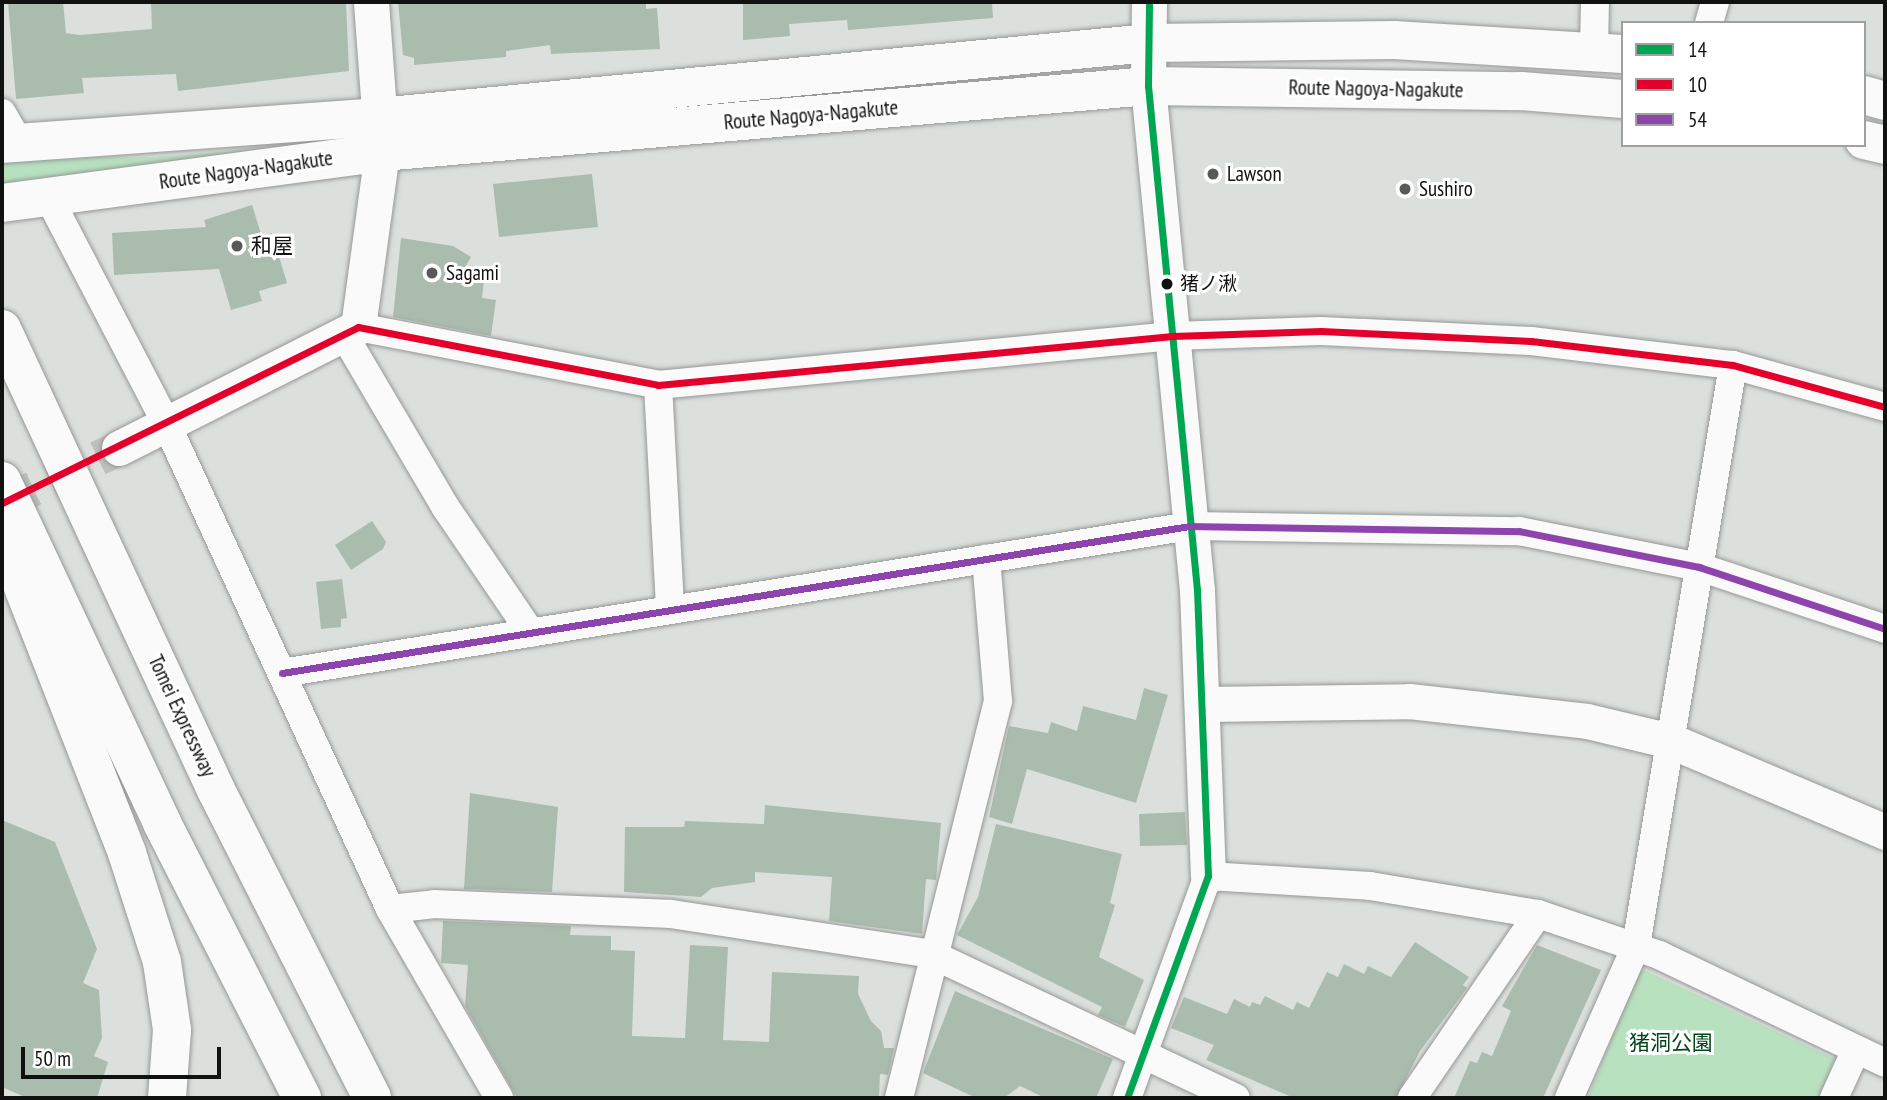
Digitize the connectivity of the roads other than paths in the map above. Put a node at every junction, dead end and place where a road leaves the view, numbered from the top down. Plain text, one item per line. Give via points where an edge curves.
1 (371, 2) edge
2 (1149, 2) edge
3 (1595, 2) edge
4 (1714, 2) edge
5 (1709, 21) edge
6 (1149, 43) junction
7 (1608, 53) edge
8 (1149, 86) junction
9 (1866, 96) edge
10 (1621, 99) edge
11 (1885, 101) edge
12 (7, 133) edge
13 (381, 134) junction
14 (1866, 141) edge
15 (1885, 145) edge
16 (49, 198) junction
17 (2, 203) edge
18 (2, 329) edge
19 (351, 331) junction
20 (1173, 336) junction
21 (1733, 365) junction
22 (658, 385) junction
23 (1885, 407) edge
24 (167, 425) junction
25 (119, 448) tunnel mouth
26 (2, 481) edge
27 (1190, 526) junction
28 (2, 532) edge
29 (986, 559) junction
30 (1699, 567) junction
31 (670, 610) junction
32 (1885, 628) edge
33 (531, 633) junction
34 (282, 673) junction
35 (1204, 704) junction
36 (1671, 741) junction
37 (1885, 832) edge
38 (1208, 876) junction
39 (390, 909) junction
40 (1538, 914) junction
41 (1636, 946) junction
42 (931, 954) junction
43 (329, 1016) junction
44 (1855, 1052) junction
45 (1143, 1056) junction
46 (1885, 1063) edge
47 (167, 1098) edge
48 (302, 1098) edge
49 (372, 1098) edge
50 (379, 1098) edge
51 (499, 1098) edge
52 (899, 1098) edge
53 (1127, 1098) edge
54 (1237, 1098) edge
55 (1412, 1098) edge
56 (1569, 1098) edge
57 (1834, 1098) edge

1 - 13 street
2 - 6 street
3 - 7 street
4 - 5 street
6 - 7 main road, Route Nagoya-Nagakute via 1394,40
6 - 8 street
6 - 13 main road, Route Nagoya-Nagakute
8 - 10 main road, Route Nagoya-Nagakute via 1521,91
8 - 13 main road, Route Nagoya-Nagakute
8 - 20 street
9 - 11 main road
12 - 13 main road, Route Nagoya-Nagakute
13 - 16 main road, Route Nagoya-Nagakute
13 - 19 street
14 - 15 main road
16 - 17 main road, Route Nagoya-Nagakute
16 - 24 street
18 - 43 main road, Tomei Expressway via 216,790
19 - 22 street
19 - 24 street
19 - 33 street via 446,508
20 - 21 street via 1321,331 1531,341
20 - 22 street
20 - 27 street
21 - 23 street
21 - 30 street
22 - 31 street
24 - 25 street
24 - 34 street
26 - 48 main road via 162,823
27 - 29 street
27 - 30 street via 1519,531
27 - 35 street
28 - 47 main road via 127,853 162,962 172,1030
29 - 31 street
29 - 42 street via 998,701
30 - 32 street
30 - 36 street
31 - 33 street
33 - 34 street
34 - 39 street
35 - 36 street via 1409,701 1509,709
35 - 38 street via 1200,735
36 - 37 street
36 - 41 street
38 - 40 street via 1370,886
38 - 45 street
39 - 42 street via 435,904 671,914
39 - 51 street
40 - 41 street
40 - 55 street
41 - 44 street
41 - 56 street
42 - 45 street
42 - 52 street
43 - 49 main road, Tomei Expressway
43 - 50 main road
44 - 46 street
44 - 57 street
45 - 53 street
45 - 54 street

